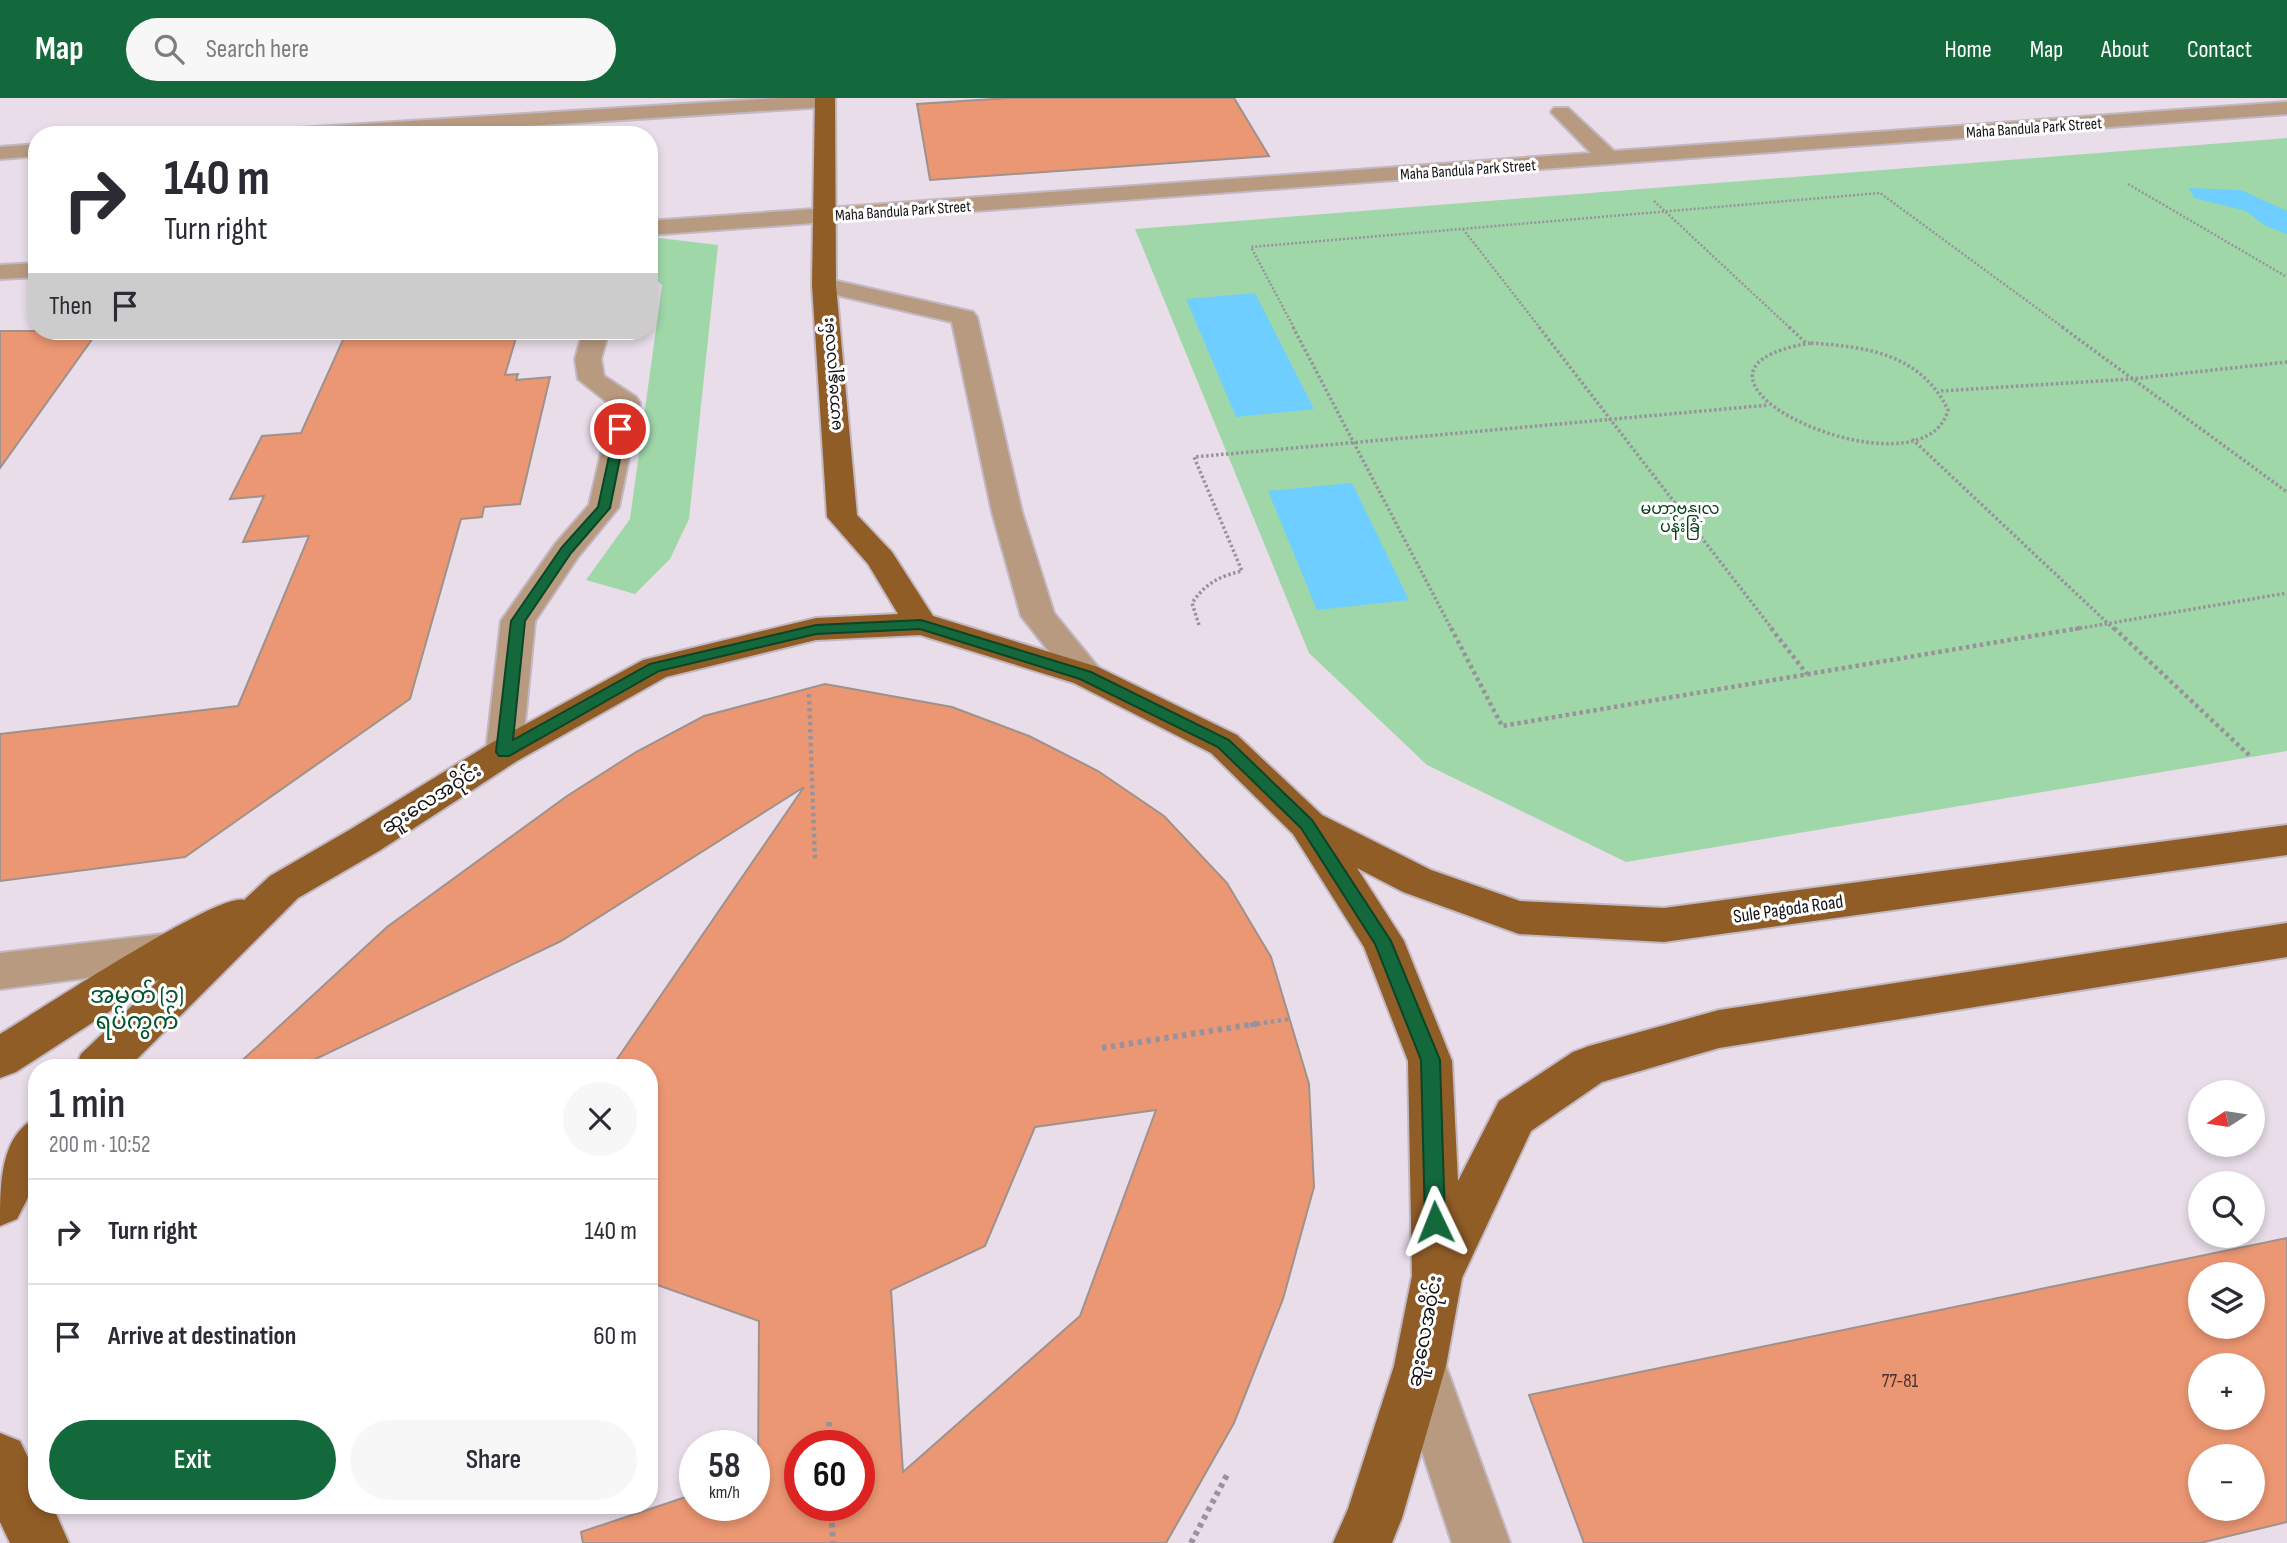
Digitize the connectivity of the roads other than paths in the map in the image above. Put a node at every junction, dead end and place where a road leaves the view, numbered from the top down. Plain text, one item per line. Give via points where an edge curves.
1 (825, 100) edge
2 (2287, 108) edge
3 (1561, 112) dead end
4 (428, 126) edge
5 (28, 151) edge
6 (0, 153) edge
7 (1610, 159) junction
8 (824, 216) junction
9 (658, 227) edge
10 (28, 270) edge
11 (0, 272) edge
12 (824, 285) junction
13 (594, 340) edge
14 (921, 624) junction
15 (1086, 675) junction
16 (504, 752) junction
17 (1307, 824) junction
18 (2287, 840) edge
19 (284, 887) junction
20 (2287, 940) edge
21 (172, 950) junction
22 (0, 971) edge
23 (0, 1058) edge
24 (106, 1059) edge
25 (28, 1152) edge
26 (0, 1203) edge
27 (1437, 1276) junction
28 (1420, 1366) junction
29 (0, 1461) edge
30 (40, 1543) edge
31 (1362, 1543) edge
32 (1481, 1543) edge

1 - 4 street
1 - 8 main road, မဟာဗန္ဓုလလမ်း
2 - 7 street, Maha Bandula Park Street
3 - 7 street
5 - 6 street
7 - 8 street, Maha Bandula Park Street
8 - 9 street, Maha Bandula Park Street
8 - 12 main road, မဟာဗန္ဓုလလမ်း
10 - 11 street
12 - 14 main road, မဟာဗန္ဓုလလမ်း via 842,517 881,559
12 - 15 street via 964,317 1007,512 1038,616
13 - 16 street via 589,359 592,379 626,403 604,508 567,550 518,621
14 - 15 main road, ဆူးလေအဝိုင်း
14 - 16 main road, ဆူးလေအဝိုင်း via 816,629 655,667
15 - 17 main road, ဆူးလေအဝိုင်း via 1224,744
16 - 19 main road, ဆူးလေအဝိုင်း
17 - 18 main road, Sule Pagoda Road via 1417,881 1519,917 1664,925
17 - 27 main road, ဆူးလေအဝိုင်း via 1382,941 1430,1060
19 - 21 main road
19 - 24 main road, ဆူးလေအဝိုင်း
20 - 27 main road via 1719,1029 1588,1066 1516,1116
21 - 22 street
21 - 23 main road
25 - 26 main road
27 - 28 main road, ဆူးလေအဝိုင်း
28 - 31 main road, ဆူးလေအဝိုင်း via 1374,1518
28 - 32 street
29 - 30 main road

